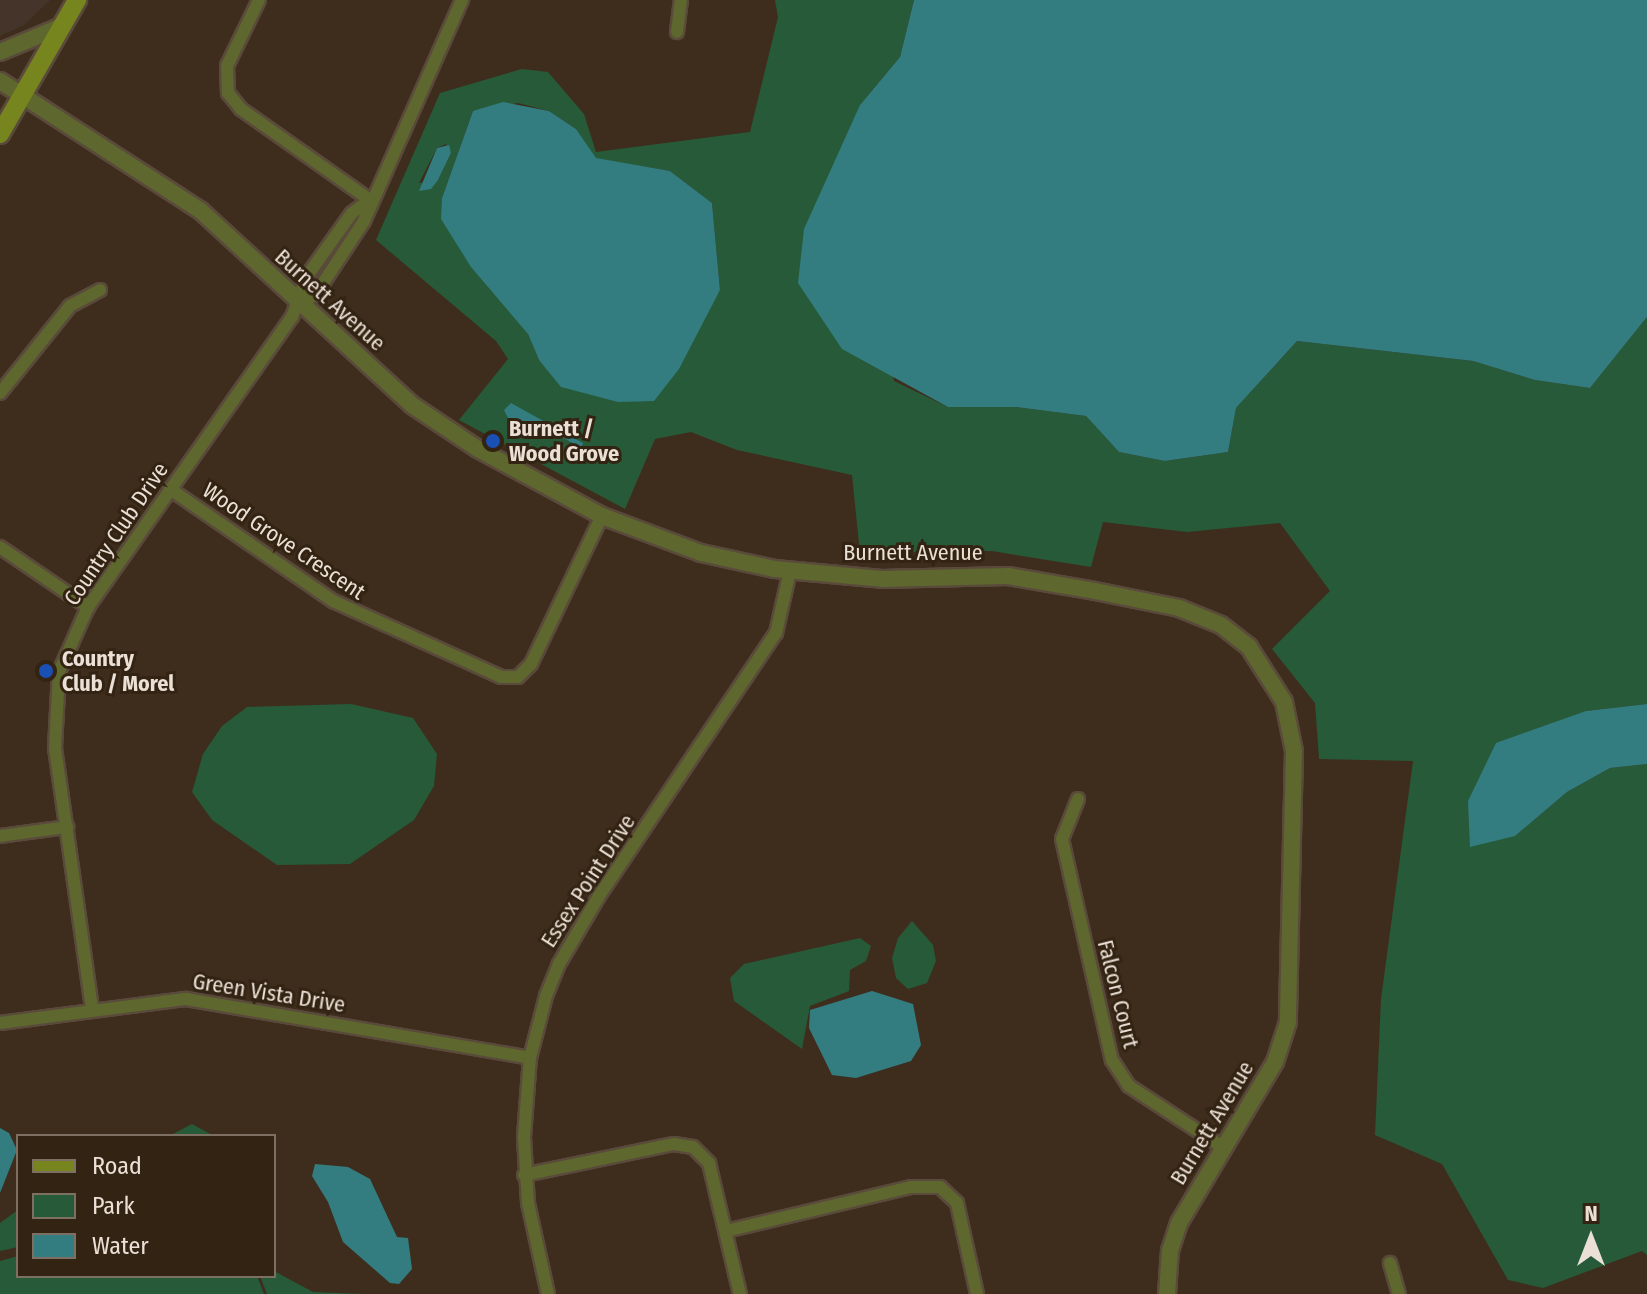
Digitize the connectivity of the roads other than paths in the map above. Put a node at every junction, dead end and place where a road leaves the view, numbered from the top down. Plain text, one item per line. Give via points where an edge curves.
1 (77, 0) edge
2 (259, 0) edge
3 (462, 0) edge
4 (681, 0) edge
5 (62, 26) junction
6 (677, 32) dead end
7 (0, 52) edge
8 (0, 81) edge
9 (22, 96) junction
10 (0, 134) edge
11 (370, 200) junction
12 (100, 290) dead end
13 (300, 304) junction
14 (0, 393) edge
15 (170, 489) junction
16 (602, 516) junction
17 (0, 547) edge
18 (790, 571) junction
19 (88, 607) junction
20 (1078, 799) dead end
21 (67, 827) junction
22 (0, 836) edge
23 (92, 1008) junction
24 (0, 1023) edge
25 (530, 1058) junction
26 (1224, 1148) junction
27 (524, 1175) junction
28 (726, 1231) junction
29 (1390, 1263) dead end
30 (548, 1294) edge
31 (740, 1294) edge
32 (977, 1294) edge
33 (1167, 1294) edge
34 (1399, 1294) edge

1 - 5 main road
2 - 11 street via 227,66 228,93 241,109
3 - 11 street, Country Club Drive
4 - 6 street
5 - 7 street
5 - 9 main road
8 - 9 street, Burnett Avenue
9 - 10 main road
9 - 13 street, Burnett Avenue via 201,211
11 - 13 street, Country Club Drive via 352,213 307,276
12 - 14 street via 70,306
13 - 15 street, Country Club Drive
13 - 16 street, Burnett Avenue via 441,426
15 - 16 street, Wood Grove Crescent via 333,601 501,677 518,677 531,664
15 - 19 street, Country Club Drive
16 - 18 street, Burnett Avenue via 701,553
17 - 19 street
18 - 25 street, Essex Point Drive via 776,633 559,964
18 - 26 street, Burnett Avenue via 882,579 1008,576 1179,608 1221,625 1249,647 1284,702 1294,751 1288,1022 1275,1062
19 - 21 street, Country Club Drive via 59,672 54,710
20 - 26 street, Falcon Court via 1062,839 1112,1060 1129,1086
21 - 22 street
21 - 23 street, Country Club Drive
23 - 24 street, Green Vista Drive
23 - 25 street, Green Vista Drive via 211,1001
25 - 27 street, Essex Point Drive
26 - 33 street, Burnett Avenue via 1179,1223 1166,1270
27 - 28 street via 683,1144 709,1163
27 - 30 street, Essex Point Drive
28 - 31 street
28 - 32 street via 911,1187 940,1187 957,1203
29 - 34 street

